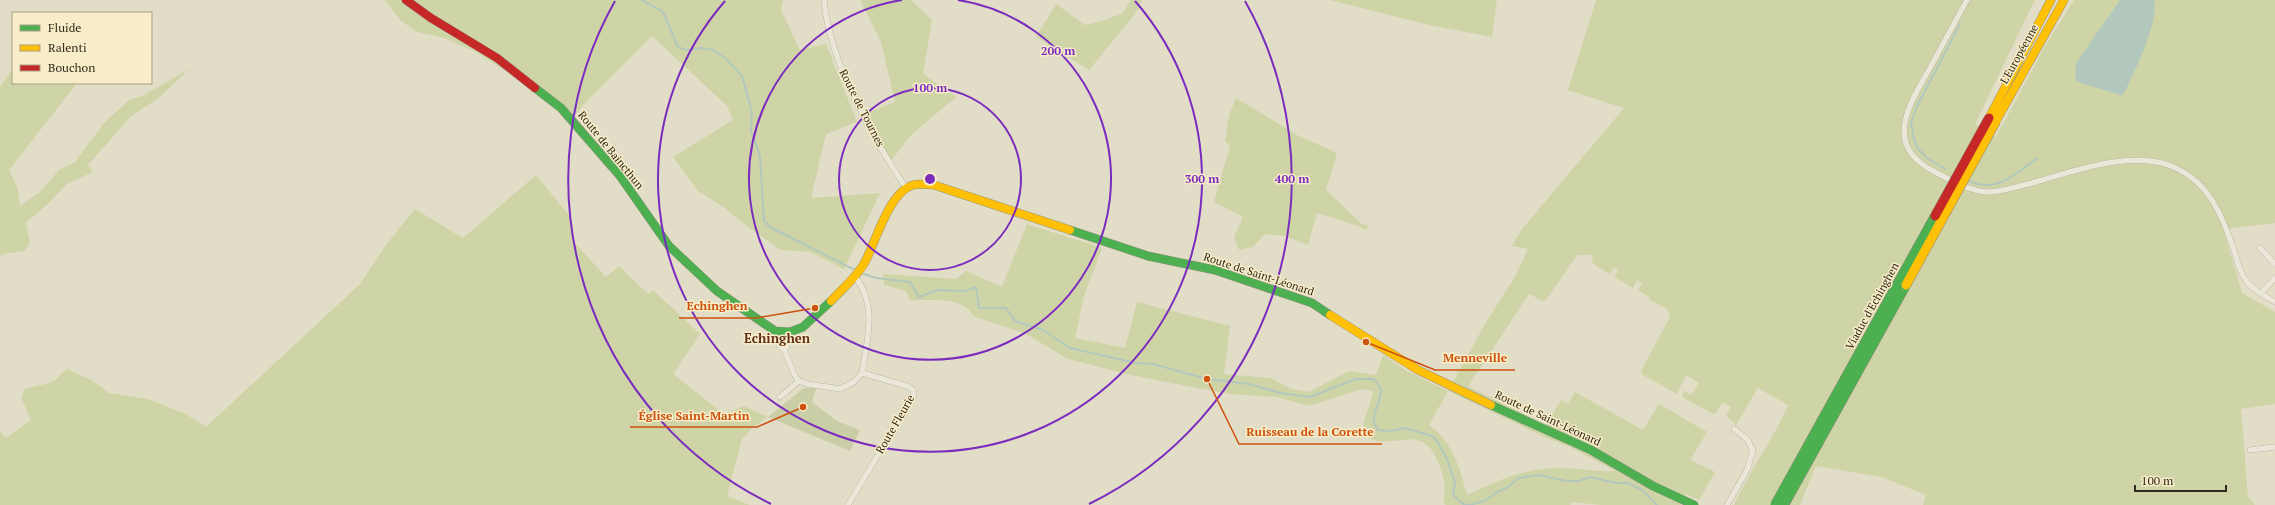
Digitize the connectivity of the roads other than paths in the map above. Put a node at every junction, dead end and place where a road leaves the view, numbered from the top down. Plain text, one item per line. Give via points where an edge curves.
1 (406, 0) edge
2 (824, 0) edge
3 (1967, 0) edge
4 (2044, 0) edge
5 (2051, 0) edge
6 (2064, 0) edge
7 (2002, 94) junction
8 (1993, 120) junction
9 (906, 188) junction
10 (2260, 248) dead end
11 (2275, 264) edge
12 (857, 274) junction
13 (2275, 278) edge
14 (2261, 293) junction
15 (2275, 302) edge
16 (780, 331) junction
17 (784, 349) junction
18 (862, 373) junction
19 (799, 381) junction
20 (780, 397) dead end
21 (1734, 429) dead end
22 (2275, 447) edge
23 (2250, 450) dead end
24 (848, 505) edge
25 (1694, 505) edge
26 (1727, 505) edge
27 (1775, 505) edge
28 (1784, 505) edge

1 - 16 main road, Route de Baincthun via 497,58 561,108 620,176 669,246 717,291
2 - 9 street, Route de Tournes via 828,26 846,80
3 - 14 street via 1906,115 1906,144 1917,160 1926,168 1965,186 1986,192 2124,160 2146,160 2171,166 2192,178 2212,199 2241,273 2247,282
4 - 7 main road via 2026,35
5 - 7 main road, L'Européenne
6 - 8 main road, L'Européenne
7 - 8 main road, L'Européenne
8 - 27 main road, Viaduc d'Echinghen, bridge
8 - 28 main road, Viaduc d'Echinghen, bridge
9 - 12 main road via 893,202
9 - 25 main road, Route de Saint-Léonard via 917,184 934,185 1148,256 1215,270 1312,302 1418,370 1534,426 1597,453 1657,488
10 - 11 street
12 - 16 main road via 807,324 798,330
12 - 18 street via 866,296 869,316
13 - 14 street
14 - 15 street
16 - 17 street via 779,345
16 - 17 street via 787,346
17 - 19 street
18 - 19 street via 854,382 840,389
18 - 24 street, Route Fleurie via 908,386 914,395
19 - 20 street
21 - 26 street via 1747,439 1753,450 1747,470
22 - 23 street

